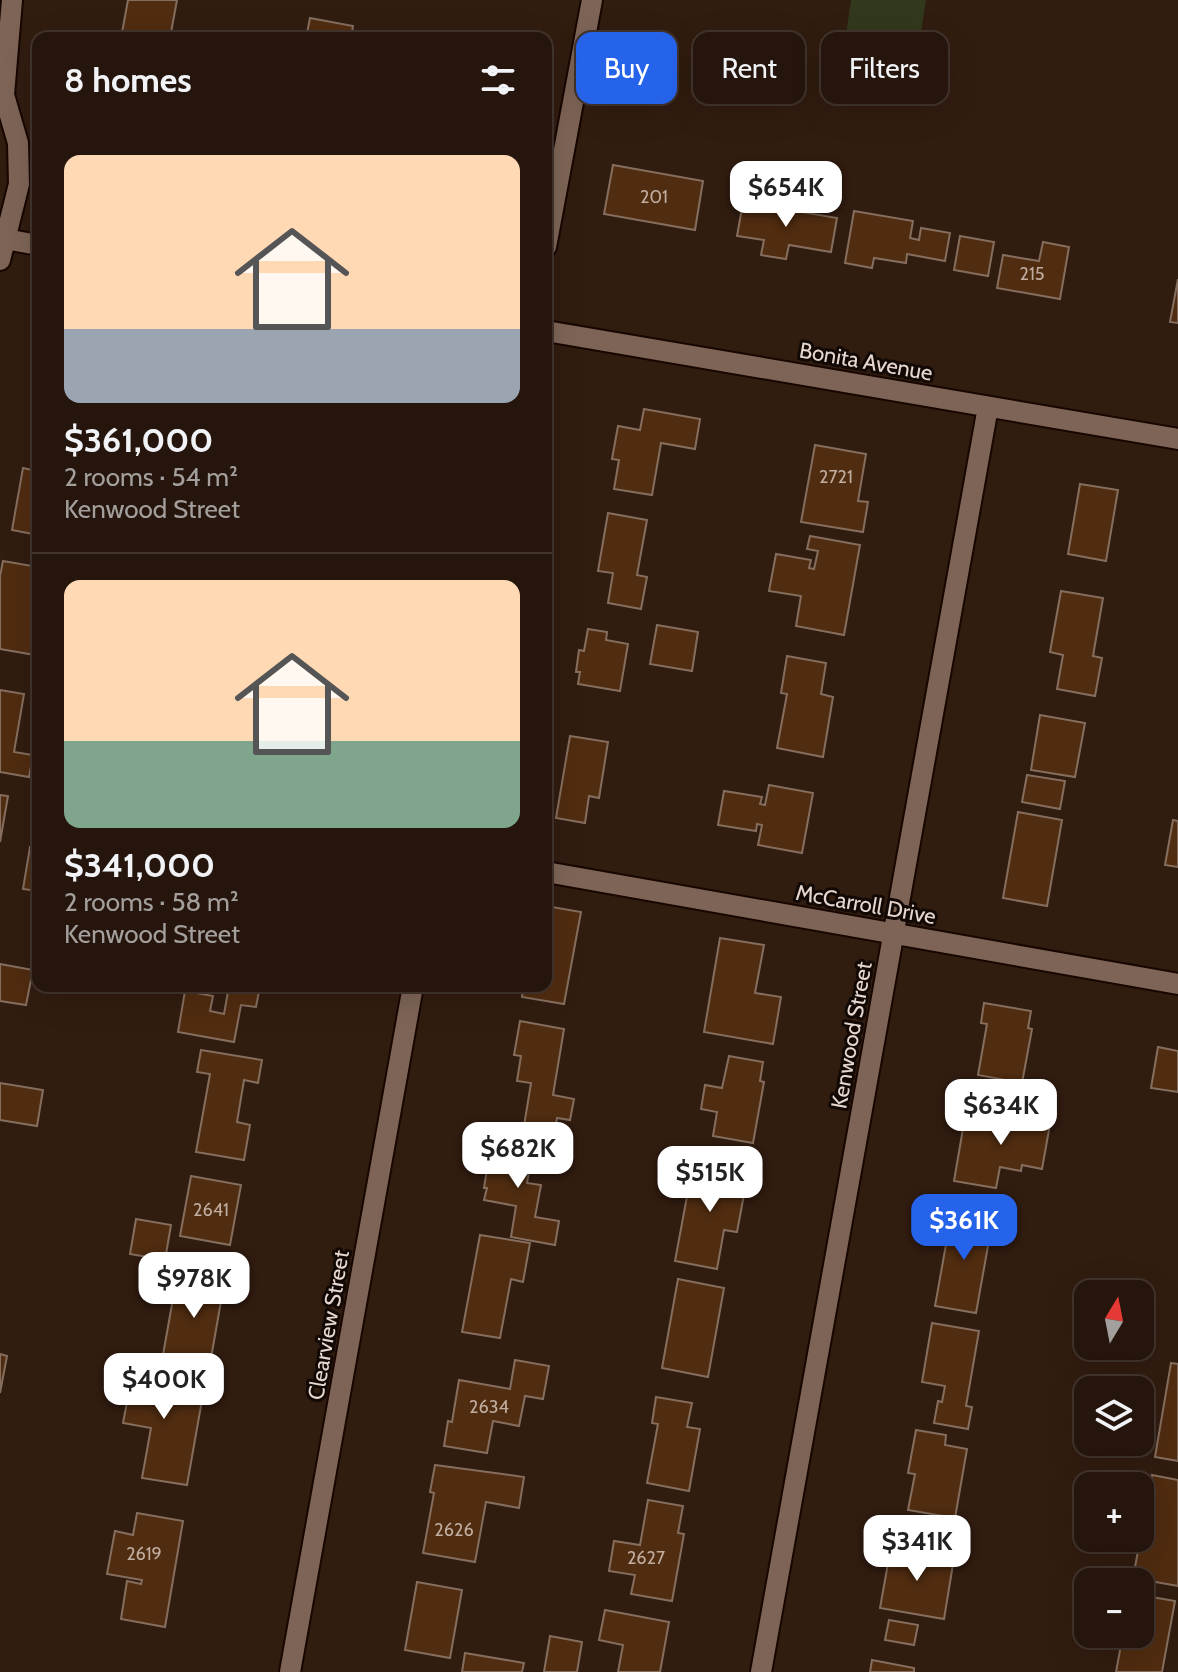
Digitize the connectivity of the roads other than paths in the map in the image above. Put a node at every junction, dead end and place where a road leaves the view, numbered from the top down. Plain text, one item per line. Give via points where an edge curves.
1 (12, 0) edge
2 (592, 0) edge
3 (552, 215) edge
4 (2, 238) edge
5 (32, 244) edge
6 (0, 260) edge
7 (552, 332) edge
8 (988, 407) junction
9 (1178, 439) edge
10 (552, 873) edge
11 (893, 934) junction
12 (1178, 984) edge
13 (412, 992) edge
14 (290, 1672) edge
15 (761, 1672) edge

1 - 4 street via 4,95 18,143 19,184
2 - 3 street
4 - 5 street
4 - 6 street
7 - 8 street, Bonita Avenue
8 - 9 street, Bonita Avenue
8 - 11 street, Kenwood Street
10 - 11 street, McCarroll Drive
11 - 12 street, McCarroll Drive
11 - 15 street, Kenwood Street
13 - 14 street, Clearview Street

